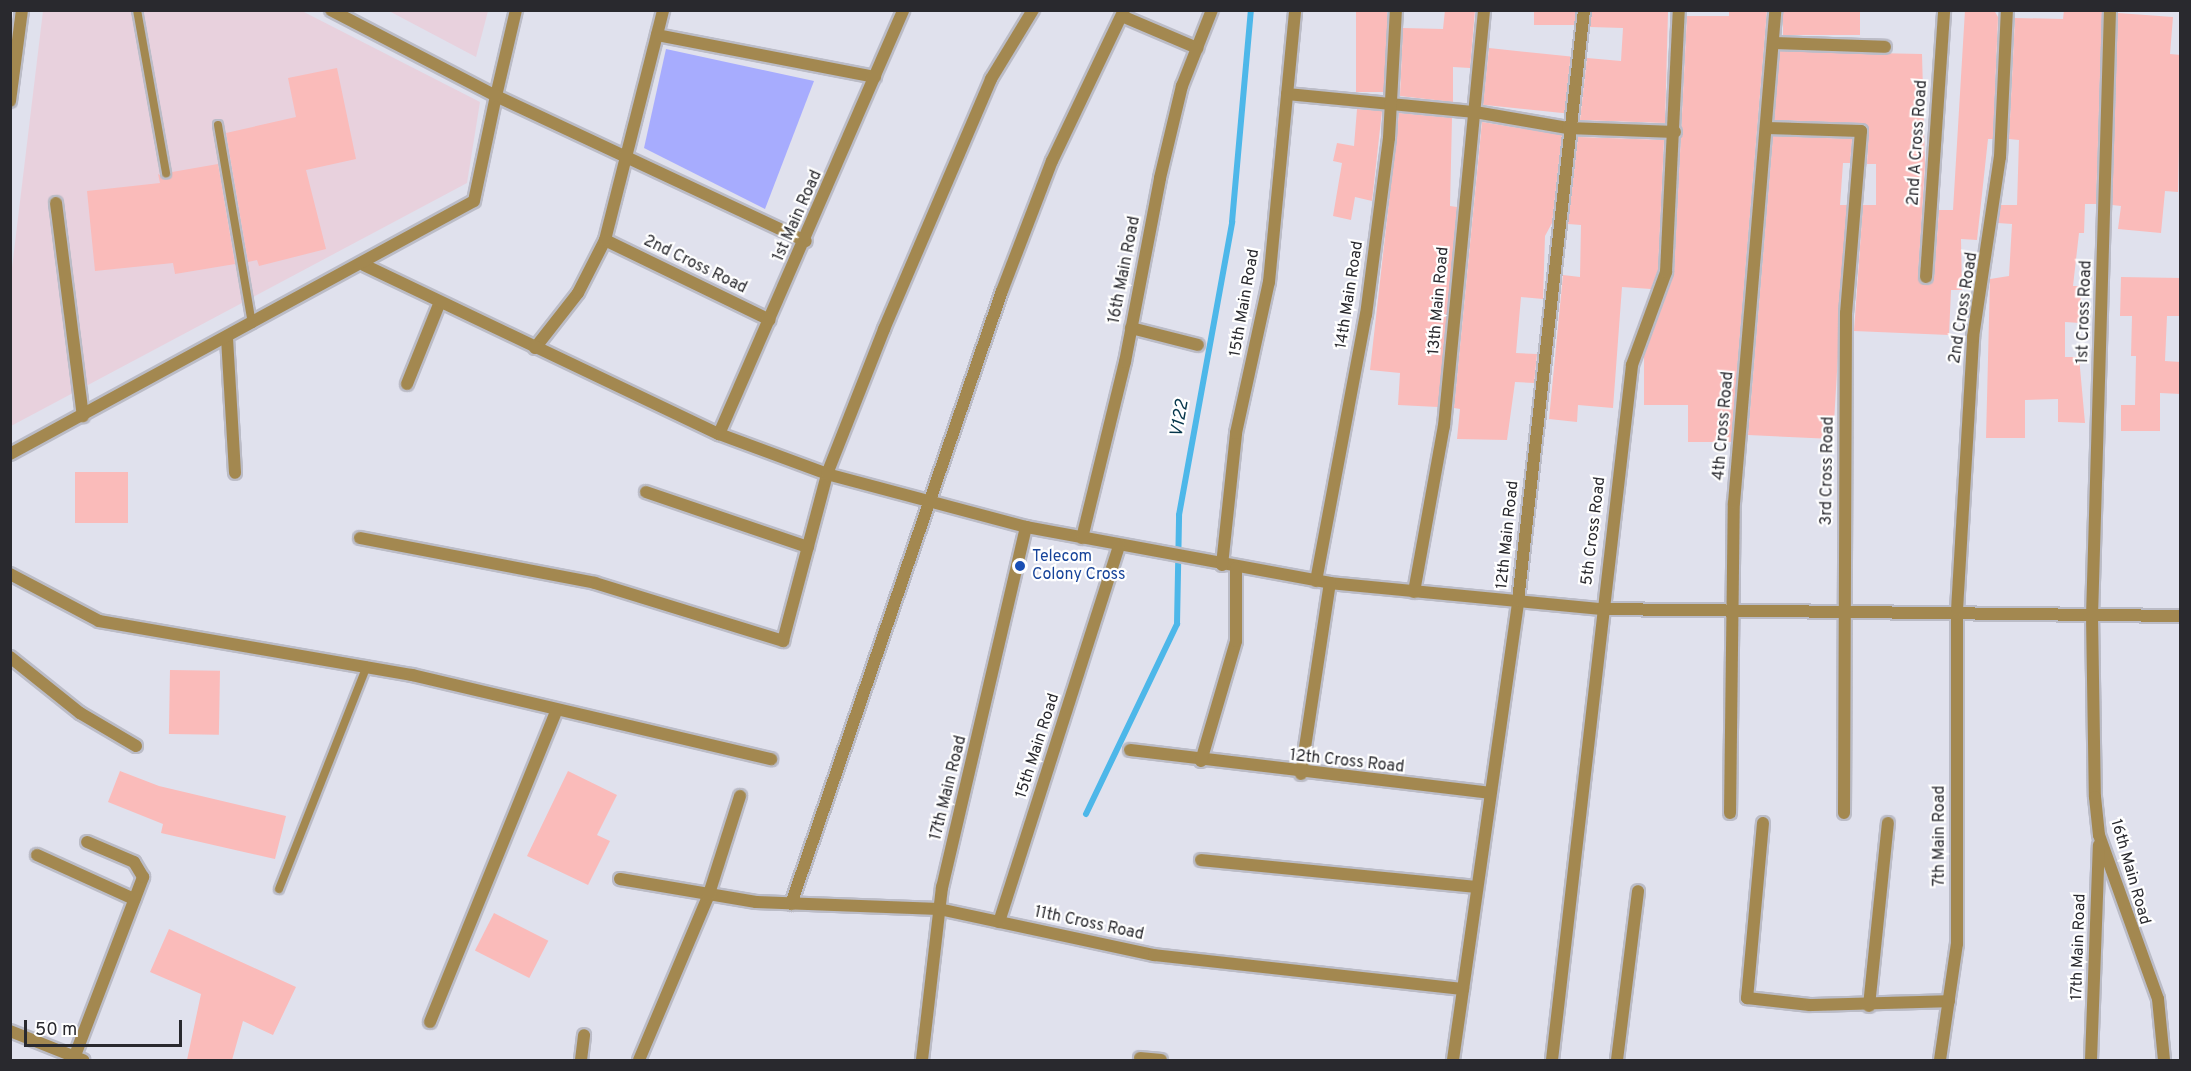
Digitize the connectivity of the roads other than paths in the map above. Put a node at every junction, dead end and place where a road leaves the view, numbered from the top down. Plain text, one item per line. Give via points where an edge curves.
1 (22, 10) edge
2 (137, 10) edge
3 (331, 10) edge
4 (516, 10) edge
5 (663, 10) edge
6 (903, 10) edge
7 (1033, 10) edge
8 (1212, 10) edge
9 (1295, 10) edge
10 (1396, 10) edge
11 (1484, 10) edge
12 (1584, 10) edge
13 (1679, 10) edge
14 (1775, 10) edge
15 (1944, 10) edge
16 (2007, 10) edge
17 (2110, 10) edge
18 (1123, 13) edge
19 (351, 15) edge
20 (657, 35) junction
21 (1773, 43) junction
22 (1885, 46) dead end
23 (1197, 48) junction
24 (13, 56) edge
25 (875, 77) junction
26 (1287, 94) junction
27 (496, 96) junction
28 (10, 100) edge
29 (1390, 106) junction
30 (1475, 112) junction
31 (218, 125) dead end
32 (1568, 128) junction
33 (1767, 128) junction
34 (1675, 132) junction
35 (628, 156) junction
36 (166, 173) dead end
37 (57, 203) dead end
38 (605, 240) junction
39 (806, 241) junction
40 (364, 265) junction
41 (1926, 278) dead end
42 (440, 302) junction
43 (770, 320) junction
44 (252, 324) junction
45 (1131, 328) junction
46 (227, 338) junction
47 (1198, 345) dead end
48 (535, 348) junction
49 (407, 384) dead end
50 (83, 416) junction
51 (719, 434) junction
52 (10, 454) edge
53 (235, 473) dead end
54 (827, 474) junction
55 (646, 492) dead end
56 (933, 502) junction
57 (1026, 527) junction
58 (360, 538) dead end
59 (1082, 538) junction
60 (1119, 546) junction
61 (808, 547) junction
62 (1222, 565) junction
63 (1236, 568) junction
64 (10, 574) edge
65 (1316, 581) junction
66 (1330, 583) junction
67 (1414, 592) junction
68 (1518, 601) junction
69 (1601, 609) junction
70 (1844, 609) junction
71 (1957, 610) junction
72 (1729, 611) junction
73 (2092, 615) junction
74 (2181, 616) edge
75 (10, 657) edge
76 (367, 666) junction
77 (556, 711) junction
78 (136, 746) dead end
79 (1130, 750) dead end
80 (771, 759) dead end
81 (1201, 762) junction
82 (1301, 774) junction
83 (1489, 794) junction
84 (740, 796) dead end
85 (1730, 813) dead end
86 (1844, 813) dead end
87 (1764, 823) dead end
88 (1888, 823) dead end
89 (2099, 835) junction
90 (87, 842) dead end
91 (37, 855) dead end
92 (1200, 860) dead end
93 (621, 879) dead end
94 (1476, 887) junction
95 (279, 889) dead end
96 (1638, 891) dead end
97 (708, 897) junction
98 (135, 899) junction
99 (791, 903) junction
100 (939, 909) junction
101 (999, 922) junction
102 (1463, 989) junction
103 (1949, 1001) junction
104 (1869, 1006) junction
105 (430, 1022) dead end
106 (10, 1031) edge
107 (584, 1035) dead end
108 (71, 1058) edge
109 (1140, 1058) dead end
110 (581, 1060) edge
111 (639, 1060) edge
112 (922, 1060) edge
113 (1161, 1060) edge
114 (1453, 1060) edge
115 (1552, 1060) edge
116 (1617, 1060) edge
117 (1940, 1060) edge
118 (2091, 1060) edge
119 (2164, 1060) edge

1 - 24 street
2 - 36 lane
3 - 19 street
4 - 27 street
5 - 20 street
6 - 25 street, 1st Main Road
7 - 54 street via 991,79 950,170
8 - 23 street, 16th Main Road
9 - 26 street, 15th Main Road
10 - 29 street, 14th Main Road
11 - 30 street, 13th Main Road
12 - 32 street, 12th Main Road
13 - 34 street, 5th Cross Road
14 - 21 street, 4th Cross Road
15 - 41 street, 2nd A Cross Road
16 - 71 street, 2nd Cross Road via 2000,157 1973,337
17 - 73 street, 1st Cross Road
18 - 23 street
18 - 56 street via 1036,204
19 - 27 street
20 - 25 street
20 - 35 street
21 - 22 street
21 - 33 street, 4th Cross Road
23 - 45 street, 16th Main Road via 1160,178
24 - 28 street
25 - 39 street, 1st Main Road
26 - 29 street
26 - 62 street, 15th Main Road via 1269,282 1236,433
27 - 35 street
27 - 40 street via 474,201
29 - 30 street
29 - 65 street, 14th Main Road via 1366,315
30 - 32 street
30 - 67 street, 13th Main Road via 1444,426
31 - 44 lane
32 - 34 street
32 - 68 street, 12th Main Road
33 - 70 street, 3rd Cross Road via 1861,130 1846,312
33 - 72 street, 4th Cross Road
34 - 69 street, 5th Cross Road via 1666,272 1632,365
35 - 38 street
35 - 39 street
37 - 50 street
38 - 43 street, 2nd Cross Road
38 - 48 street via 578,293
39 - 43 street, 1st Main Road
40 - 42 street
40 - 44 street
42 - 48 street
42 - 49 street
43 - 51 street, 1st Main Road
44 - 46 street
45 - 47 street
45 - 59 street, 16th Main Road
46 - 50 street
46 - 53 street
48 - 51 street
50 - 52 street
51 - 54 street
54 - 56 street
54 - 61 street
55 - 61 street
56 - 57 street
56 - 99 street
57 - 59 street
57 - 100 street, 17th Main Road
58 - 61 street via 595,583 783,641
59 - 60 street
60 - 62 street
60 - 101 street, 15th Main Road
62 - 63 street
63 - 65 street
63 - 81 street via 1236,641
64 - 76 street via 33,591 99,621
65 - 66 street
66 - 67 street
66 - 82 street
67 - 68 street
68 - 69 street
68 - 83 street, 12th Main Road
69 - 72 street
69 - 115 street, 5th Cross Road
70 - 71 street
70 - 72 street
70 - 86 street, 3rd Cross Road
71 - 73 street
71 - 103 street, 7th Main Road via 1957,944
72 - 85 street, 4th Cross Road
73 - 74 street
73 - 89 street, 16th Main Road
75 - 78 street via 80,713
76 - 77 street
76 - 95 lane
77 - 80 street
77 - 105 street
79 - 81 street, 12th Cross Road
81 - 82 street, 12th Cross Road
82 - 83 street, 12th Cross Road
83 - 94 street, 12th Main Road
84 - 97 street
87 - 104 street via 1748,998 1753,1003
88 - 104 street
89 - 118 street, 17th Main Road
89 - 119 street, 16th Main Road via 2158,999
90 - 98 street via 141,868
91 - 98 street
92 - 94 street
93 - 97 street, 11th Cross Road
94 - 102 street, 12th Main Road
96 - 116 street
97 - 99 street, 11th Cross Road
97 - 111 street
98 - 108 street
99 - 100 street, 11th Cross Road
100 - 101 street, 11th Cross Road
100 - 112 street, 17th Main Road
101 - 102 street, 11th Cross Road via 1154,955
102 - 114 street, 12th Main Road
103 - 104 street
103 - 117 street, 7th Main Road
106 - 108 street
107 - 110 street
109 - 113 street

